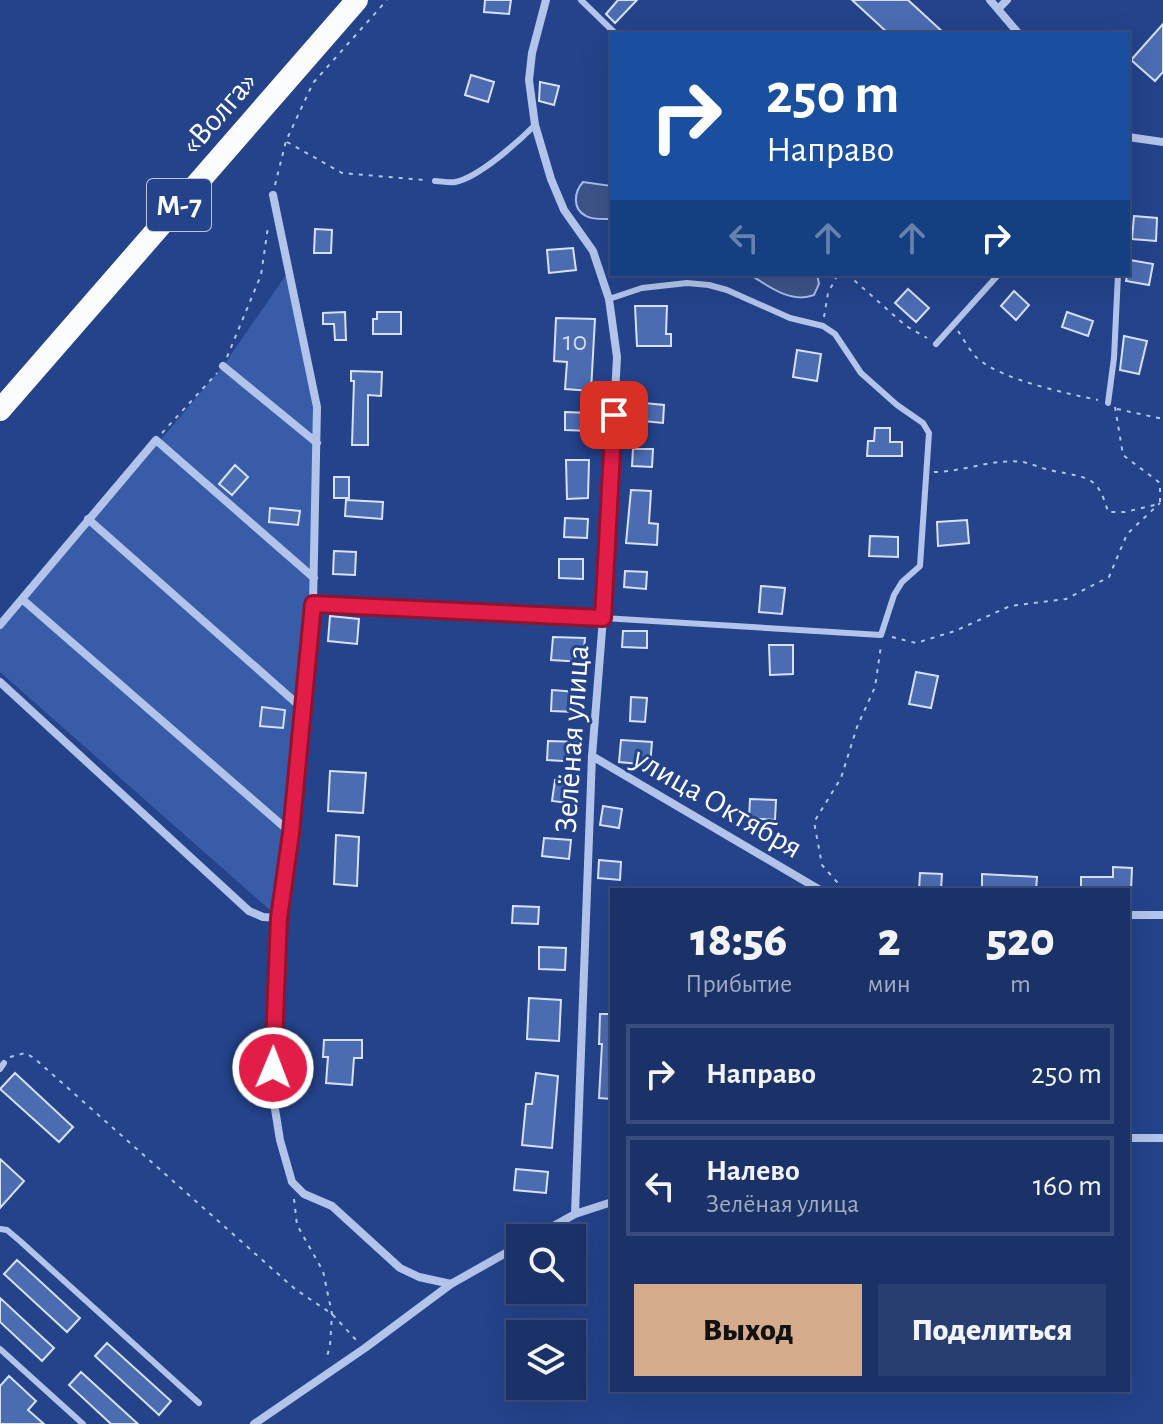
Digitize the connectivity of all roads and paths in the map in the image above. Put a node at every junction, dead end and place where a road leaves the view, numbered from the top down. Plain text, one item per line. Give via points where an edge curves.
1 (357, 0) edge
2 (546, 0) edge
3 (581, 0) edge
4 (990, 0) edge
5 (1007, 0) edge
6 (998, 9) junction
7 (614, 32) edge
8 (1017, 32) edge
9 (535, 125) junction
10 (1130, 137) edge
11 (286, 141) dead end
12 (1163, 142) edge
13 (435, 181) joint
14 (273, 195) dead end
15 (837, 276) edge
16 (849, 276) edge
17 (997, 276) edge
18 (1118, 276) edge
19 (609, 299) junction
20 (953, 325) junction
21 (823, 326) junction
22 (936, 344) joint
23 (223, 366) dead end
24 (1108, 403) junction
25 (1116, 408) junction
26 (0, 410) edge
27 (1163, 419) edge
28 (317, 443) junction
29 (926, 472) junction
30 (1162, 503) edge
31 (88, 519) junction
32 (314, 578) junction
33 (22, 599) junction
34 (313, 604) junction
35 (603, 618) junction
36 (0, 625) edge
37 (881, 635) junction
38 (0, 682) edge
39 (303, 709) junction
40 (592, 756) junction
41 (291, 833) junction
42 (817, 888) edge
43 (842, 888) edge
44 (1130, 915) edge
45 (1163, 915) edge
46 (279, 918) junction
47 (2, 1066) edge
48 (1130, 1138) edge
49 (1163, 1138) edge
50 (292, 1182) junction
51 (610, 1203) edge
52 (575, 1214) junction
53 (557, 1224) edge
54 (0, 1229) edge
55 (506, 1253) edge
56 (451, 1284) junction
57 (332, 1314) junction
58 (365, 1348) junction
59 (0, 1349) edge
60 (321, 1379) junction
61 (199, 1403) dead end
62 (83, 1424) edge
63 (254, 1424) edge

1 - 26 highway, «Волга» / М-7
2 - 9 street, Зелёная улица via 529,80
3 - 7 lane
4 - 6 street
5 - 6 street
6 - 8 street
9 - 13 lane via 512,148 465,179
9 - 19 street, Зелёная улица via 560,200 593,251
10 - 12 street
11 - 13 path via 342,173
14 - 28 street via 317,407
15 - 21 path via 828,293
16 - 22 path via 906,326
17 - 20 lane
18 - 24 lane
19 - 21 lane via 642,288 709,285
19 - 35 street, Зелёная улица via 617,357
20 - 22 lane
20 - 24 path via 977,358 1002,372
21 - 29 lane via 835,334 861,373 923,423 929,433
23 - 28 street
24 - 25 path
25 - 27 path
25 - 30 path via 1123,455 1160,483
28 - 32 street
29 - 30 path via 1021,462 1081,475 1103,490 1108,512
29 - 37 lane via 920,566 894,595
30 - 37 path via 1127,534 1109,577 1066,599 1010,606 916,643
31 - 32 street via 156,440
31 - 33 street
31 - 39 street
32 - 34 street
33 - 36 street
33 - 41 street
34 - 35 street
34 - 39 street
35 - 37 lane
35 - 40 street, Зелёная улица
37 - 43 path via 875,687 841,778 814,822 822,865
38 - 46 street via 249,911
39 - 41 street
40 - 42 street, улица Октября
40 - 52 street, Зелёная улица
41 - 46 street
44 - 45 street
46 - 50 street via 275,1109
47 - 57 path via 12,1056 25,1053 34,1058 295,1289
48 - 49 street
50 - 56 street via 304,1194 332,1206 400,1268
50 - 57 path via 297,1225 323,1271
51 - 52 street
52 - 53 street
54 - 61 lane via 20,1241
55 - 56 street
56 - 58 street
57 - 58 path
57 - 60 path
58 - 60 street
59 - 62 lane
60 - 63 street

